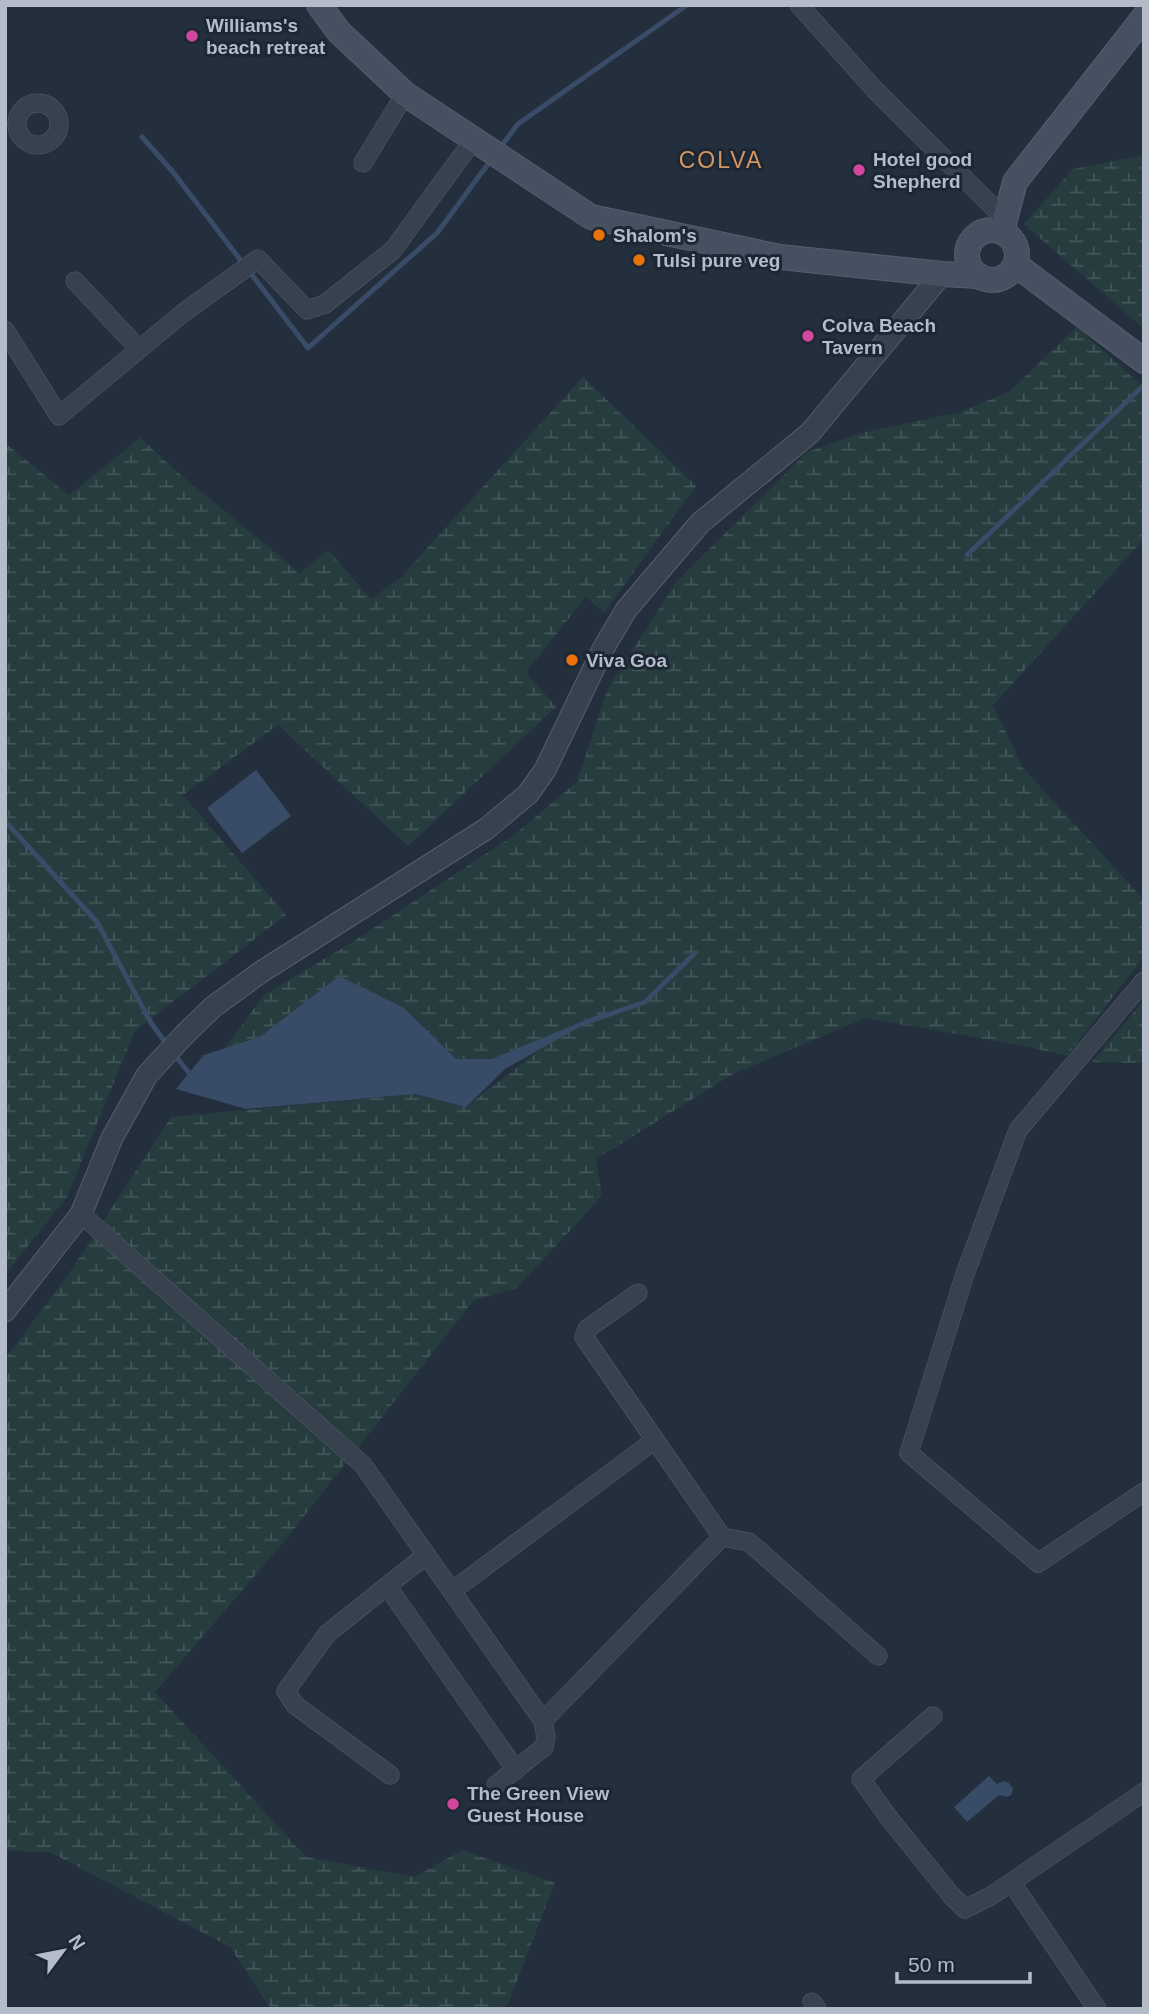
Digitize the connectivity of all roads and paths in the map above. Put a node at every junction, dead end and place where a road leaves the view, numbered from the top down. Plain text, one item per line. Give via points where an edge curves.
1 (319, 5) edge
2 (799, 5) edge
3 (1144, 17) edge
4 (405, 94) junction
5 (474, 139) junction
6 (363, 163) dead end
7 (1003, 224) junction
8 (967, 250) junction
9 (1016, 265) junction
10 (942, 274) junction
11 (979, 276) junction
12 (75, 281) dead end
13 (5, 330) edge
14 (139, 349) junction
15 (1144, 361) edge
16 (1144, 981) edge
17 (80, 1214) junction
18 (638, 1293) dead end
19 (5, 1311) edge
20 (655, 1440) junction
21 (1144, 1492) edge
22 (722, 1537) junction
23 (426, 1555) junction
24 (387, 1586) junction
25 (452, 1591) junction
26 (878, 1656) dead end
27 (933, 1716) dead end
28 (543, 1721) junction
29 (516, 1770) junction
30 (390, 1775) dead end
31 (496, 1785) dead end
32 (1144, 1792) edge
33 (1012, 1882) junction
34 (1097, 2009) edge

1 - 4 main road via 339,32
2 - 7 street
3 - 7 main road via 1015,183
4 - 5 main road
4 - 6 street
5 - 10 main road via 591,217 780,257
5 - 14 street via 393,250 326,304 307,310 258,259
7 - 8 main road via 980,232
7 - 9 main road via 1014,242
8 - 10 main road
8 - 11 main road via 969,264
9 - 11 main road via 1004,278
9 - 15 main road
10 - 11 main road
10 - 17 street via 810,433 701,523 626,610 545,770 528,794 486,829 261,972 185,1034 148,1075 112,1138
12 - 14 street
13 - 14 street via 59,416
16 - 21 street via 1018,1130 965,1274 909,1453 1038,1563
17 - 19 street
17 - 23 street via 363,1465
18 - 20 street via 587,1329 584,1337
20 - 22 street
20 - 25 street
22 - 26 street via 748,1542
22 - 28 street
23 - 24 street
23 - 25 street
24 - 29 street
24 - 30 street via 327,1634 286,1691 295,1705
25 - 28 street
27 - 33 street via 860,1779 965,1909
28 - 29 street via 544,1747
29 - 31 street
32 - 33 street
33 - 34 street

